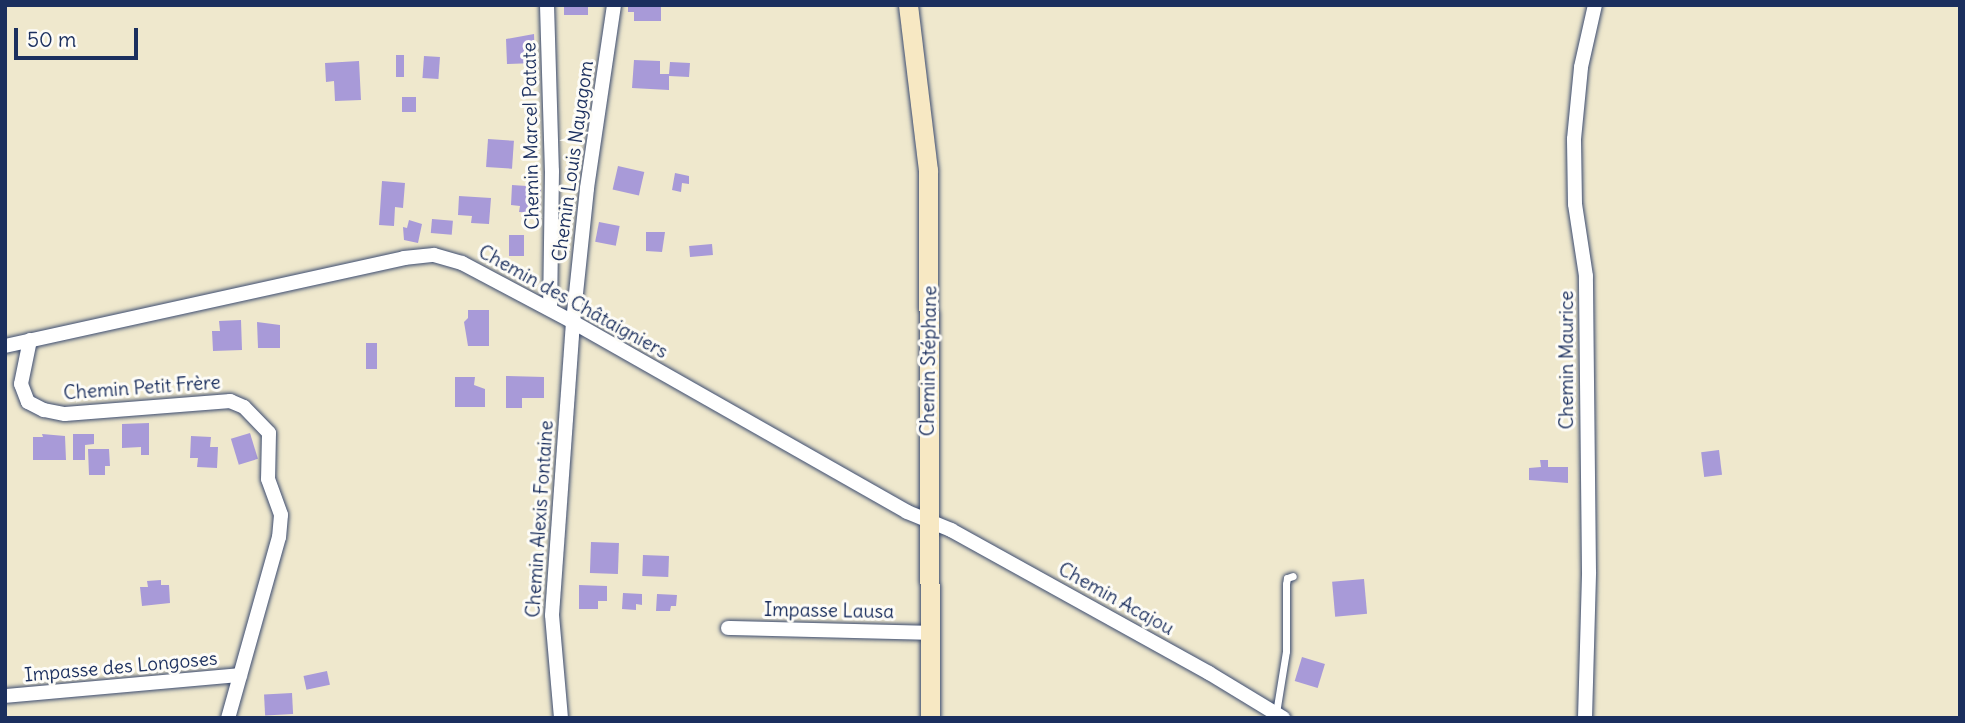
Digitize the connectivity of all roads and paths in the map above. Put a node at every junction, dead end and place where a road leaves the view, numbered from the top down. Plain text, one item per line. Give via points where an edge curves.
1 (547, 5) edge
2 (614, 5) edge
3 (908, 5) edge
4 (1595, 5) edge
5 (550, 309) junction
6 (573, 322) junction
7 (30, 340) junction
8 (5, 346) edge
9 (927, 519) junction
10 (1293, 576) dead end
11 (728, 628) dead end
12 (929, 633) junction
13 (240, 675) junction
14 (5, 696) edge
15 (1279, 716) edge
16 (228, 718) edge
17 (561, 718) edge
18 (930, 718) edge
19 (1585, 718) edge

1 - 5 street, Chemin Marcel Patate
2 - 6 street, Chemin Louis Nayagom
3 - 9 main road, Chemin Stéphane via 928,170
4 - 19 street, Chemin Maurice via 1581,67 1574,139 1575,204 1586,276 1589,572
5 - 6 street, Chemin des Châtaigniers
5 - 7 street, Chemin des Châtaigniers via 461,263 434,256 404,258
6 - 9 street, Chemin des Châtaigniers via 907,512
6 - 17 street, Chemin Alexis Fontaine via 552,615
7 - 8 street, Chemin des Châtaigniers
7 - 13 street, Chemin Petit Frère via 21,384 28,402 44,410 65,414 230,401 244,407 269,433 268,479 281,515 279,537
9 - 12 main road, Chemin Stéphane
9 - 15 street, Chemin Acajou
10 - 15 lane via 1286,584 1286,651
11 - 12 street, Impasse Lausa
12 - 18 main road, Chemin Stéphane
13 - 14 street, Impasse des Longoses
13 - 16 street, Chemin Petit Frère

